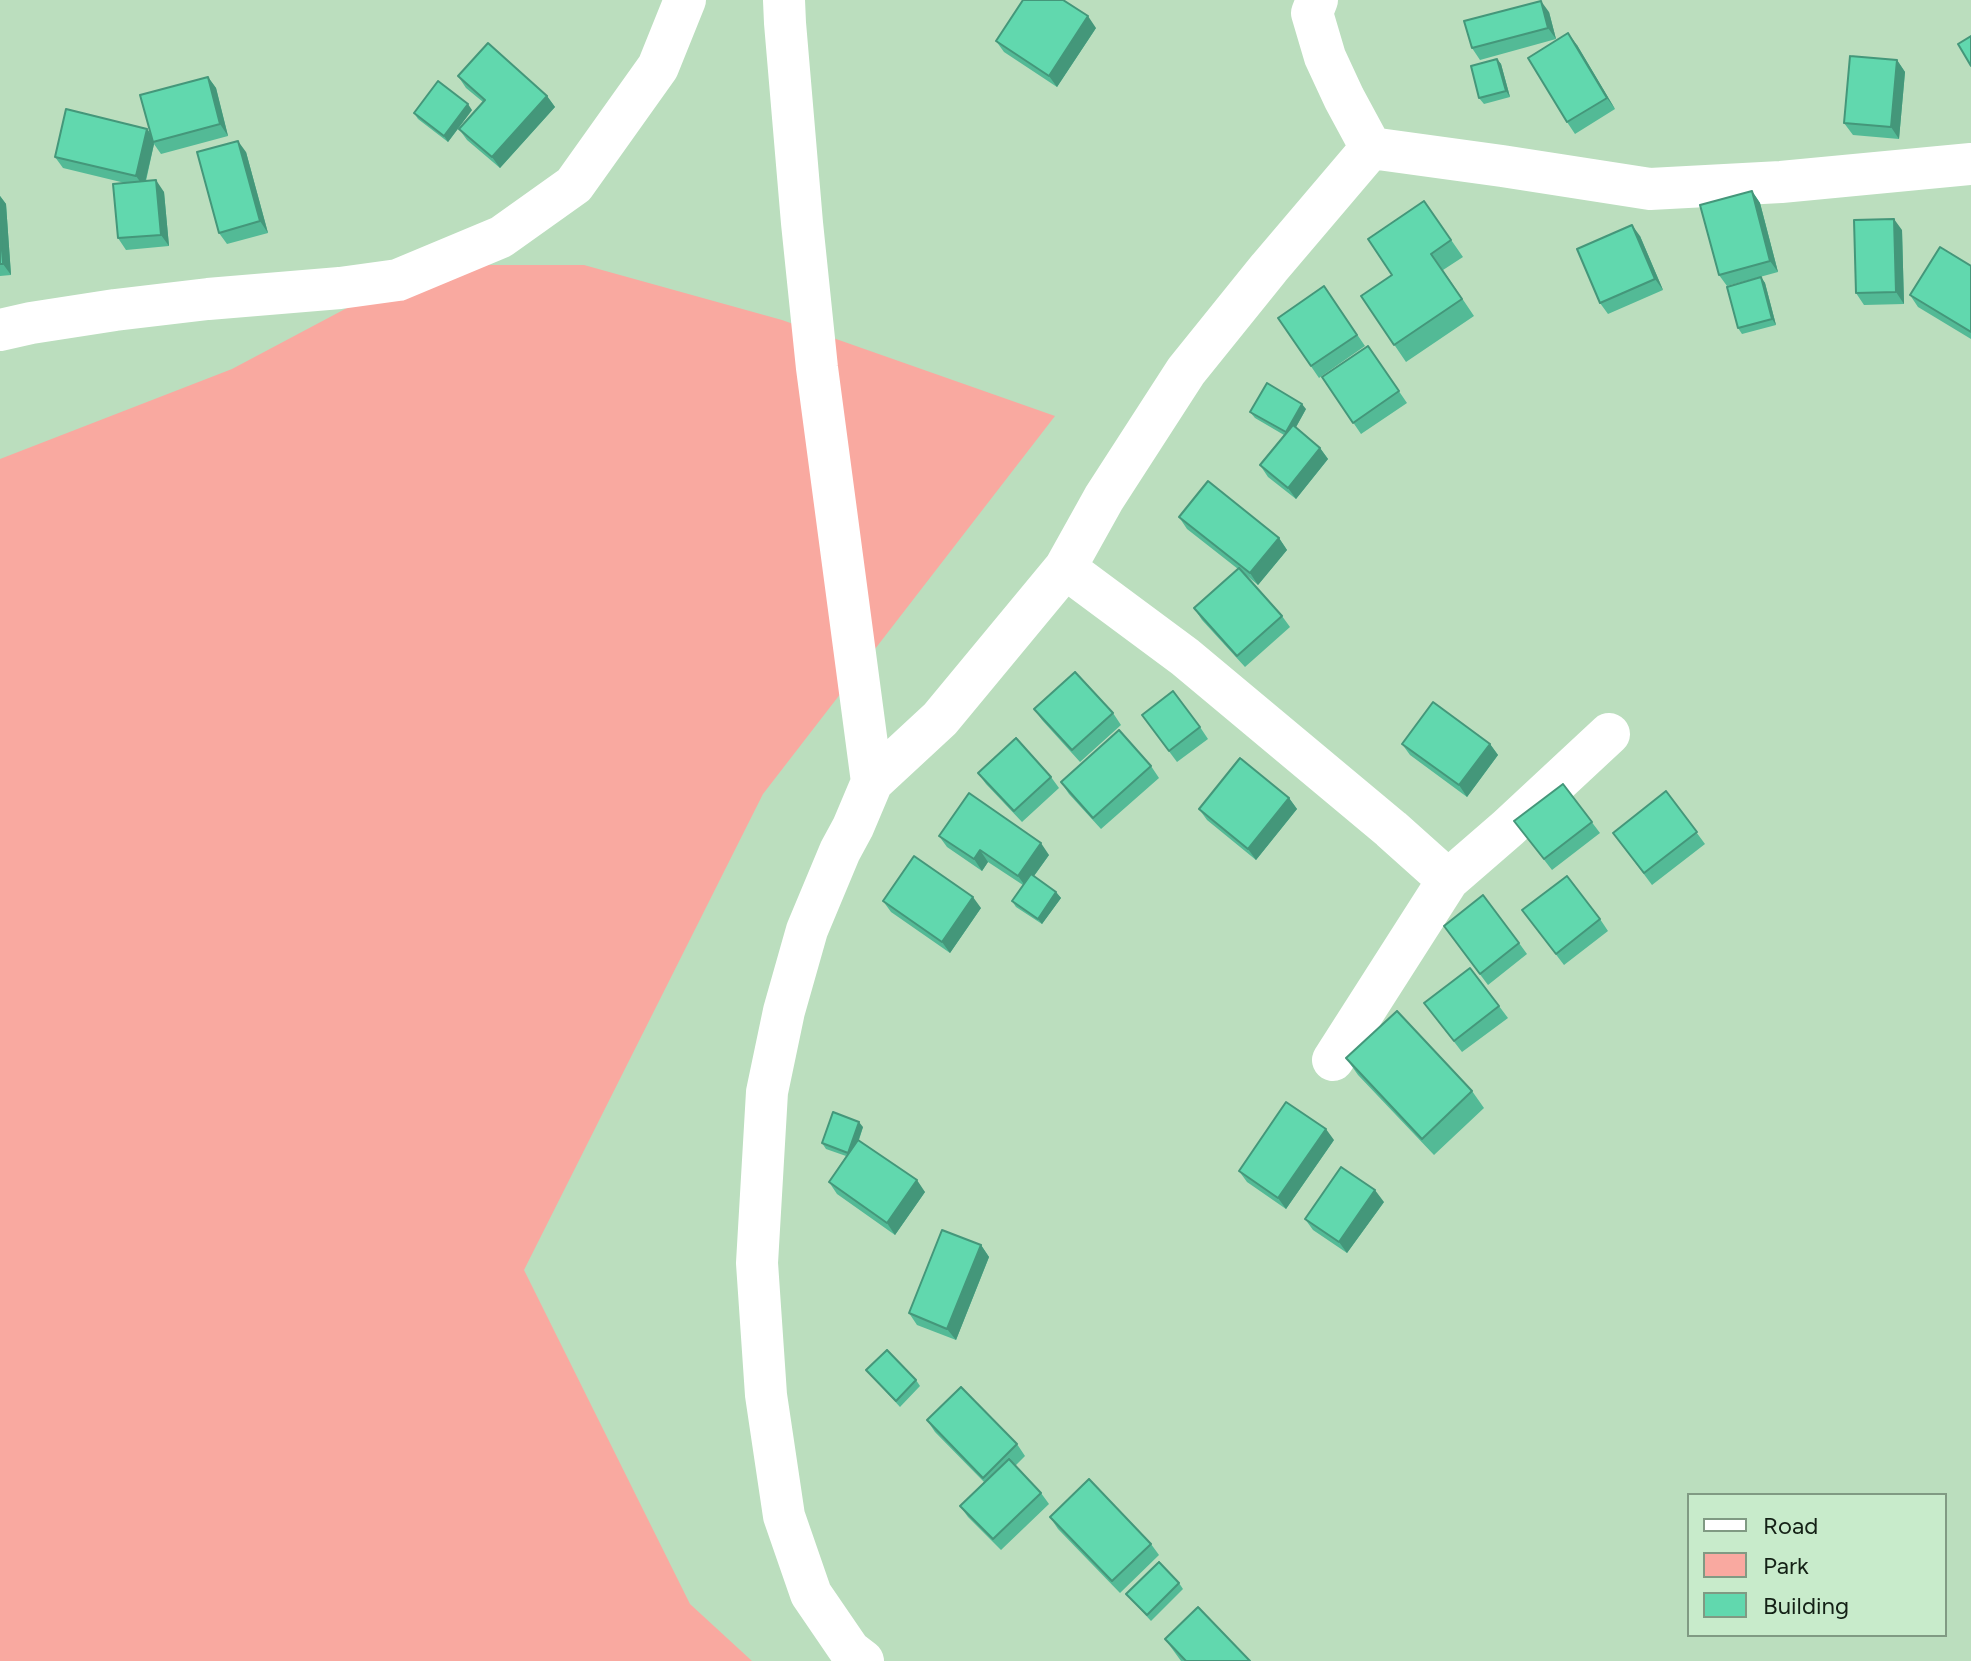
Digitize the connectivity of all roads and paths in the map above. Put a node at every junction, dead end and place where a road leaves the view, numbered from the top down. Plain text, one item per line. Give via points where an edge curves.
1 (685, 0) edge
2 (784, 0) edge
3 (1317, 0) edge
4 (1371, 148) junction
5 (1971, 164) edge
6 (0, 330) edge
7 (1065, 568) junction
8 (1609, 734) dead end
9 (872, 782) junction
10 (1448, 880) junction
11 (1333, 1060) dead end
12 (863, 1661) edge

1 - 6 street via 658,67 574,185 501,237 398,280 130,308
2 - 9 street via 817,368
3 - 4 street via 1312,13 1325,57
4 - 5 street via 1650,189
4 - 7 street via 1186,371
7 - 9 street via 940,719
7 - 10 street via 1185,657
8 - 10 street
9 - 12 street via 807,930 784,1011 767,1092 757,1263 766,1395 784,1516 811,1594 850,1651
10 - 11 street

